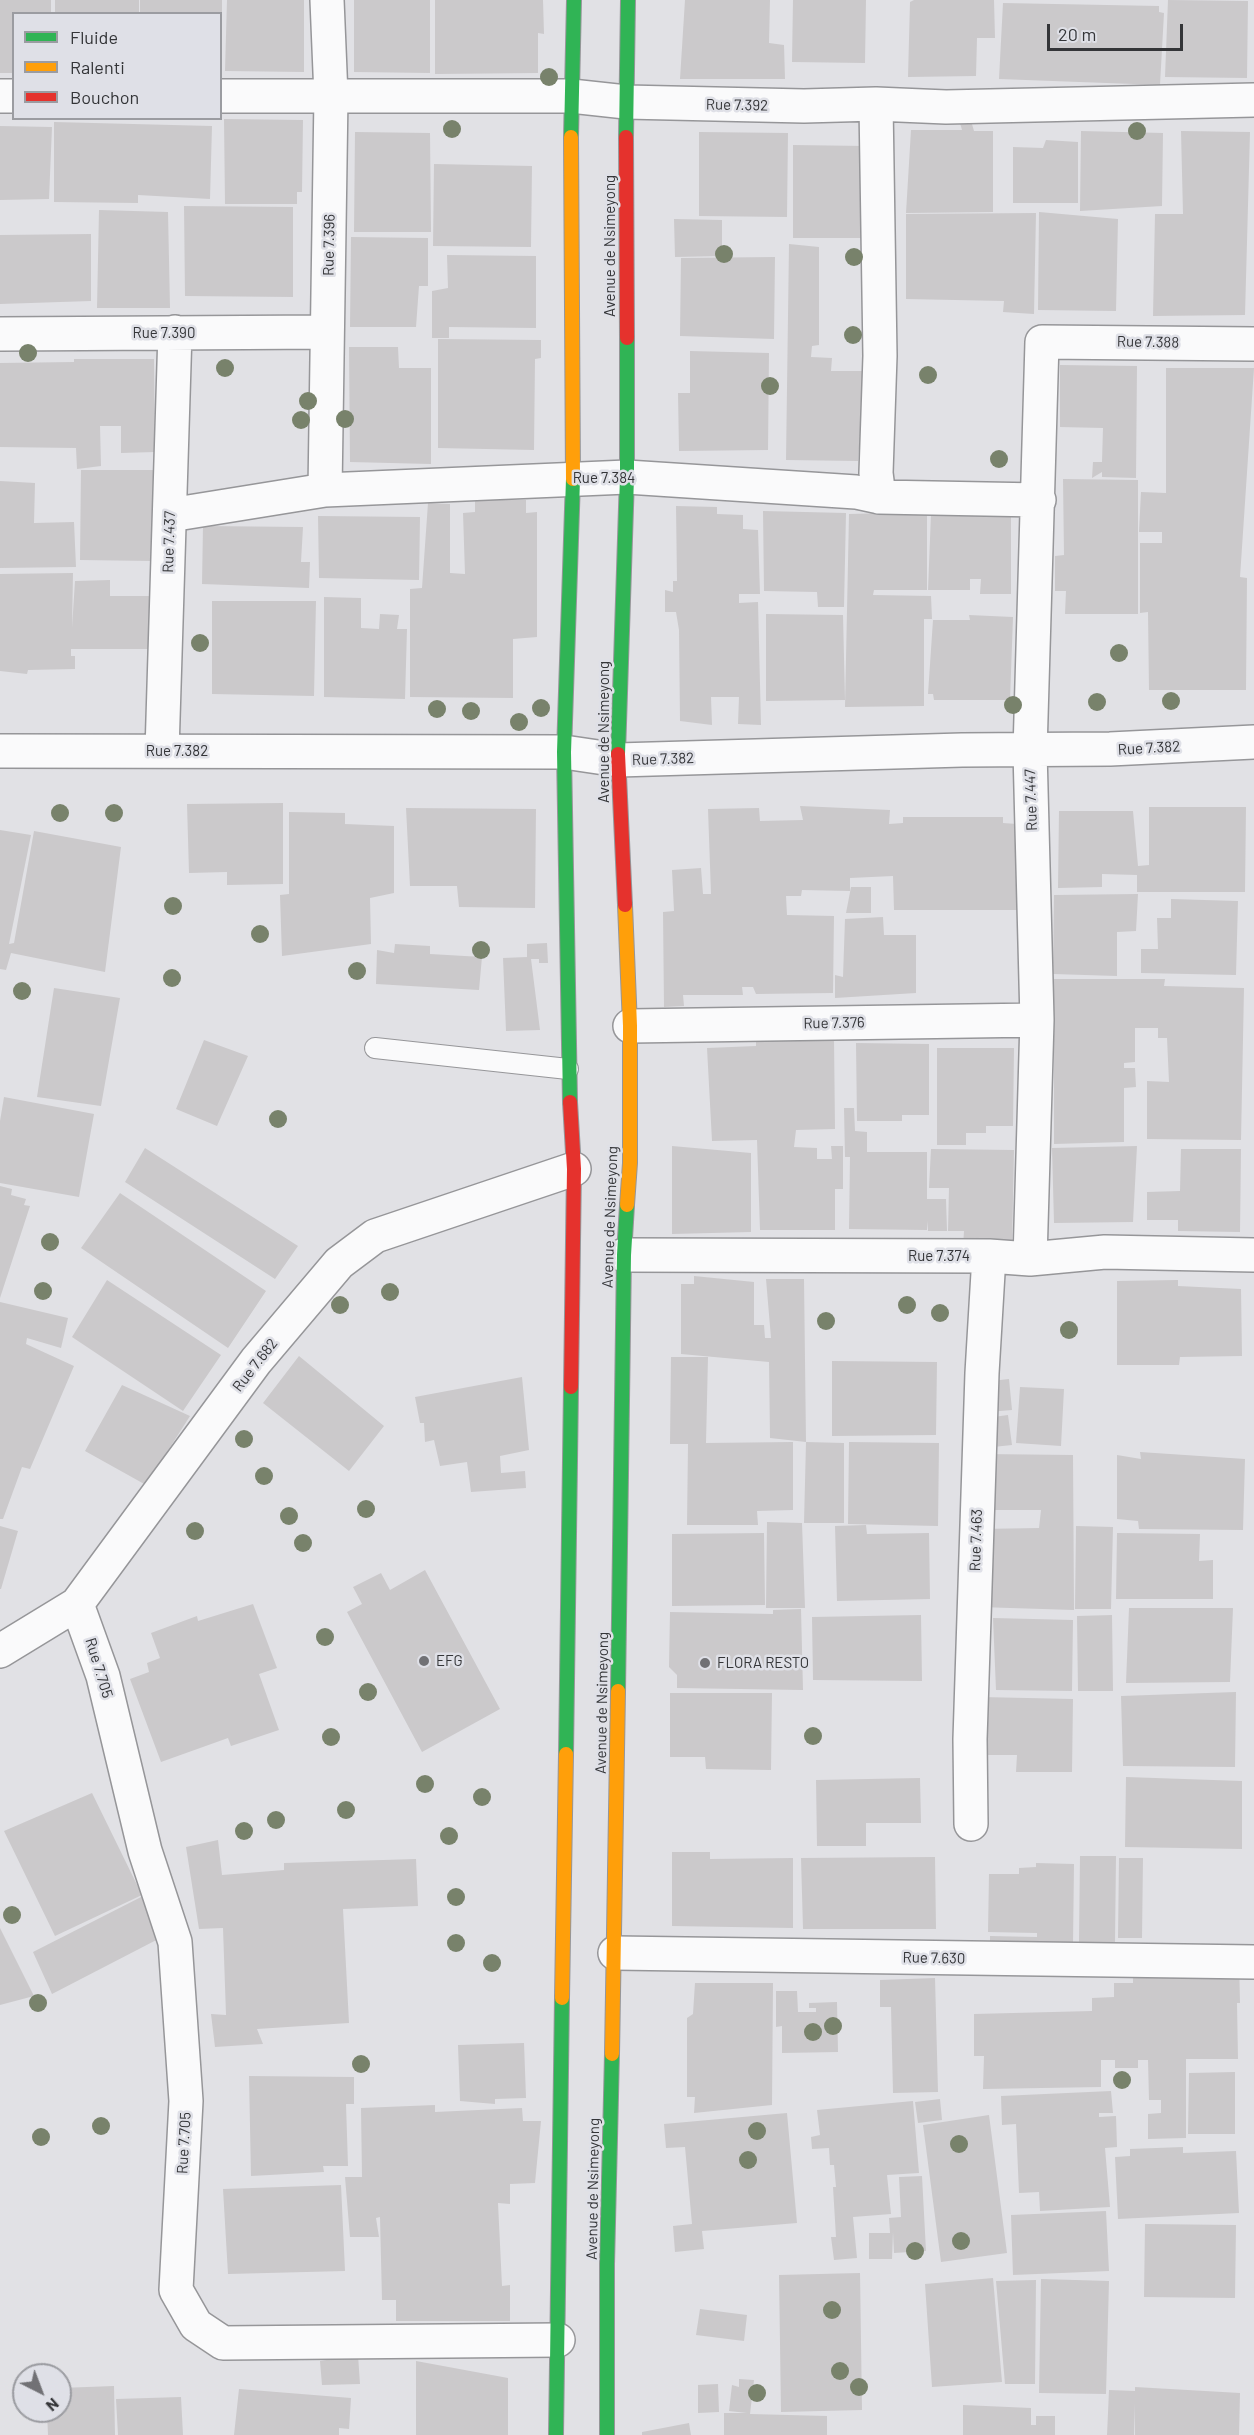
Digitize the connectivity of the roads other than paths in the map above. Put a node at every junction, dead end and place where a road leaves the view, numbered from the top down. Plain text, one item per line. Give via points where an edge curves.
1 (327, 0) edge
2 (574, 0) edge
3 (628, 0) edge
4 (222, 96) edge
5 (331, 96) junction
6 (571, 96) junction
7 (1254, 100) edge
8 (626, 102) junction
9 (876, 104) junction
10 (327, 332) junction
11 (175, 333) junction
12 (0, 334) edge
13 (1042, 342) joint
14 (1254, 344) edge
15 (627, 477) junction
16 (573, 478) junction
17 (325, 490) junction
18 (879, 496) junction
19 (1039, 500) junction
20 (170, 514) junction
21 (1254, 742) edge
22 (0, 751) edge
23 (162, 751) junction
24 (1030, 751) junction
25 (564, 752) junction
26 (618, 760) junction
27 (1037, 1020) junction
28 (630, 1026) junction
29 (375, 1048) dead end
30 (568, 1069) junction
31 (574, 1169) junction
32 (624, 1255) junction
33 (1254, 1255) edge
34 (989, 1256) junction
35 (1030, 1259) junction
36 (77, 1604) junction
37 (0, 1651) edge
38 (971, 1824) dead end
39 (615, 1953) junction
40 (1254, 1962) edge
41 (558, 2340) junction
42 (556, 2435) edge
43 (607, 2435) edge

1 - 5 street, Rue 7.396
2 - 6 main road
3 - 8 main road, Avenue de Nsimeyong
4 - 5 street, Rue 7.392
5 - 6 street, Rue 7.392
5 - 10 street, Rue 7.396
6 - 8 street, Rue 7.392
6 - 16 main road
7 - 9 street, Rue 7.392 via 946,107
8 - 9 street, Rue 7.392
8 - 15 main road, Avenue de Nsimeyong
9 - 18 street
10 - 11 street, Rue 7.390
10 - 17 street, Rue 7.396
11 - 12 street, Rue 7.390
11 - 20 street, Rue 7.437
13 - 14 street, Rue 7.388
13 - 19 street, Rue 7.447
15 - 16 street, Rue 7.384
15 - 18 street, Rue 7.384
15 - 26 main road, Avenue de Nsimeyong
16 - 17 street, Rue 7.384
16 - 25 main road
17 - 20 street, Rue 7.384
18 - 19 street, Rue 7.384
19 - 24 street, Rue 7.447
20 - 23 street, Rue 7.437
21 - 24 street, Rue 7.382
22 - 23 street, Rue 7.382
23 - 25 street, Rue 7.382
24 - 26 street, Rue 7.382
24 - 27 street, Rue 7.447
25 - 26 street, Rue 7.382
25 - 30 main road
26 - 28 main road, Avenue de Nsimeyong
27 - 28 street, Rue 7.376
27 - 35 street, Rue 7.447
28 - 32 main road, Avenue de Nsimeyong via 630,1163
29 - 30 lane
30 - 31 main road
31 - 36 street, Rue 7.682 via 375,1236 339,1263 256,1361
31 - 41 main road
32 - 34 street, Rue 7.374
32 - 39 main road, Avenue de Nsimeyong
33 - 35 street, Rue 7.374 via 1105,1252
34 - 35 street, Rue 7.374
34 - 38 street, Rue 7.463 via 970,1727
36 - 37 street, Rue 7.682
36 - 41 street, Rue 7.705 via 103,1676 146,1851 175,1942 186,2101 176,2290 196,2325 223,2343
39 - 40 street, Rue 7.630
39 - 43 main road, Avenue de Nsimeyong
41 - 42 main road

